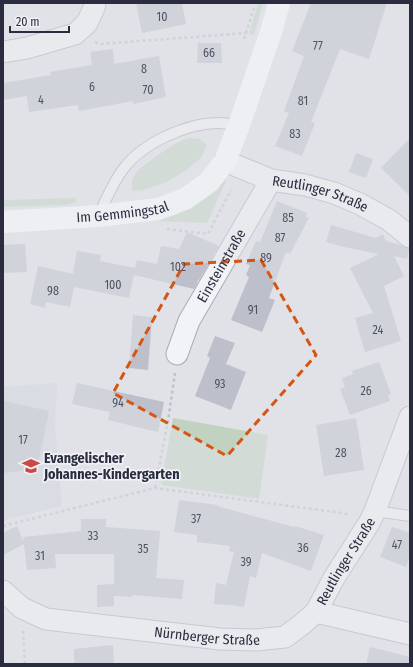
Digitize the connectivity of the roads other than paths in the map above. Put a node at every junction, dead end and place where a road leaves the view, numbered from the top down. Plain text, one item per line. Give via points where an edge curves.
1 (95, 3) edge
2 (279, 3) edge
3 (3, 52) edge
4 (239, 125) junction
5 (225, 160) junction
6 (271, 180) junction
7 (98, 216) junction
8 (3, 222) edge
9 (410, 237) edge
10 (177, 354) road end
11 (410, 417) edge
12 (410, 516) edge
13 (372, 517) junction
14 (3, 591) edge
15 (316, 612) junction
16 (410, 634) edge

1 - 3 street via 87,23 74,34 27,48
2 - 4 street
4 - 5 street
4 - 7 lane via 218,123 193,126 159,140 124,167
5 - 6 street, Reutlinger Straße
5 - 7 street, Im Gemmingstal via 209,182 185,199 158,209
6 - 9 street, Reutlinger Straße via 334,193 389,220
6 - 10 street, Einsteinstraße via 189,321
7 - 8 street, Im Gemmingstal
11 - 13 street, Reutlinger Straße
12 - 13 lane, Reutlinger Straße
13 - 15 street, Reutlinger Straße
14 - 15 street, Nürnberger Straße via 22,608 46,619 220,639 256,640 285,636
15 - 16 street

